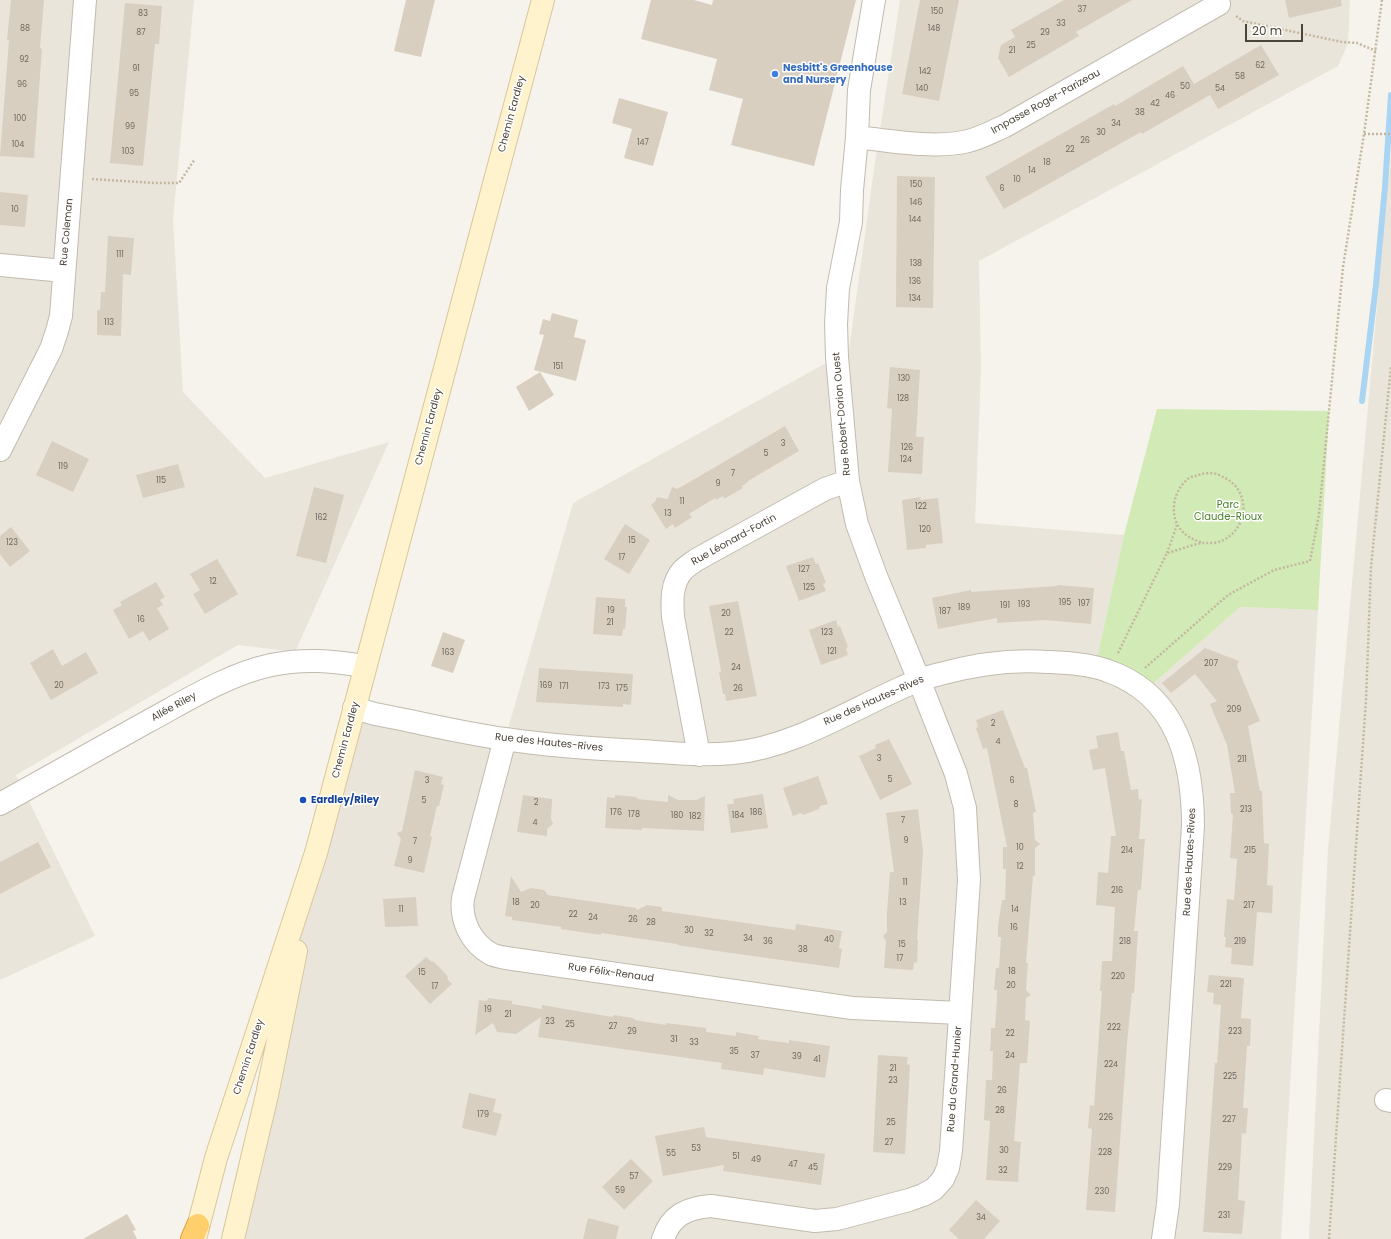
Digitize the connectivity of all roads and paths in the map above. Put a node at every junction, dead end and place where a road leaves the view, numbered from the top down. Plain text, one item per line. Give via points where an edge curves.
1 (85, 0) edge
2 (543, 0) edge
3 (874, 0) edge
4 (1382, 0) edge
5 (1219, 4) joint
6 (1376, 51) junction
7 (1364, 134) junction
8 (1391, 134) edge
9 (857, 137) junction
10 (195, 159) dead end
11 (71, 177) junction
12 (0, 265) edge
13 (64, 271) junction
14 (1391, 366) edge
15 (0, 450) edge
16 (848, 481) junction
17 (1177, 525) junction
18 (1203, 543) junction
19 (1167, 553) junction
20 (364, 666) junction
21 (1108, 671) junction
22 (919, 680) junction
23 (1130, 682) junction
24 (354, 708) junction
25 (505, 739) junction
26 (699, 754) junction
27 (0, 804) edge
28 (316, 853) junction
29 (960, 1013) junction
30 (195, 1234) edge
31 (233, 1239) edge
32 (662, 1239) edge
33 (1163, 1239) edge
34 (1329, 1239) edge

1 - 11 street, Rue Coleman
2 - 20 main road, Chemin Eardley
3 - 9 street, Rue Robert-Dorion Ouest via 859,90
4 - 6 path
5 - 6 path via 1243,21 1357,43
5 - 9 street, Impasse Roger-Parizeau via 1005,126 968,141 942,145
6 - 7 path
7 - 8 path
7 - 23 path via 1343,267 1319,514 1310,561 1274,570 1228,595
9 - 16 street, Rue Robert-Dorion Ouest via 851,222 838,288 836,324
10 - 11 path via 179,183
11 - 13 street, Rue Coleman
12 - 13 street
13 - 15 street, Rue Coleman via 61,316 51,349
14 - 34 path via 1371,567 1366,700
16 - 22 street, Rue Robert-Dorion Ouest via 857,524
16 - 26 street, Rue Léonard-Fortin via 826,489 682,570 672,598 673,617
17 - 18 path via 1192,540
17 - 18 path via 1173,514 1175,496 1191,477 1206,473 1219,474 1229,480 1238,488 1242,497 1244,509 1241,522 1235,532 1227,538 1216,543
17 - 19 path
18 - 19 path
19 - 21 path
20 - 24 main road, Chemin Eardley
20 - 27 street, Allée Riley via 322,660 271,665 249,671 205,690
21 - 22 street, Rue des Hautes-Rives via 1026,660 992,662
21 - 23 street, Rue des Hautes-Rives
22 - 26 street, Rue des Hautes-Rives via 789,740 733,753
22 - 29 street, Rue du Grand-Hunier via 956,774 965,808 968,880
23 - 33 street, Rue des Hautes-Rives via 1146,690 1164,711 1176,731 1187,765 1193,800 1168,1204
24 - 25 street, Rue des Hautes-Rives
24 - 28 main road, Chemin Eardley
25 - 26 street, Rue des Hautes-Rives via 589,749
25 - 29 street, Rue Félix-Renaud via 462,908 470,933 479,946 491,954 852,1008
28 - 30 main road, Chemin Eardley via 218,1151
28 - 31 main road, Chemin Eardley via 267,1095
29 - 32 street, Rue du Grand-Hunier via 950,1157 943,1179 934,1188 909,1200 838,1219 815,1221 711,1206 698,1207 685,1211 676,1218 668,1226

